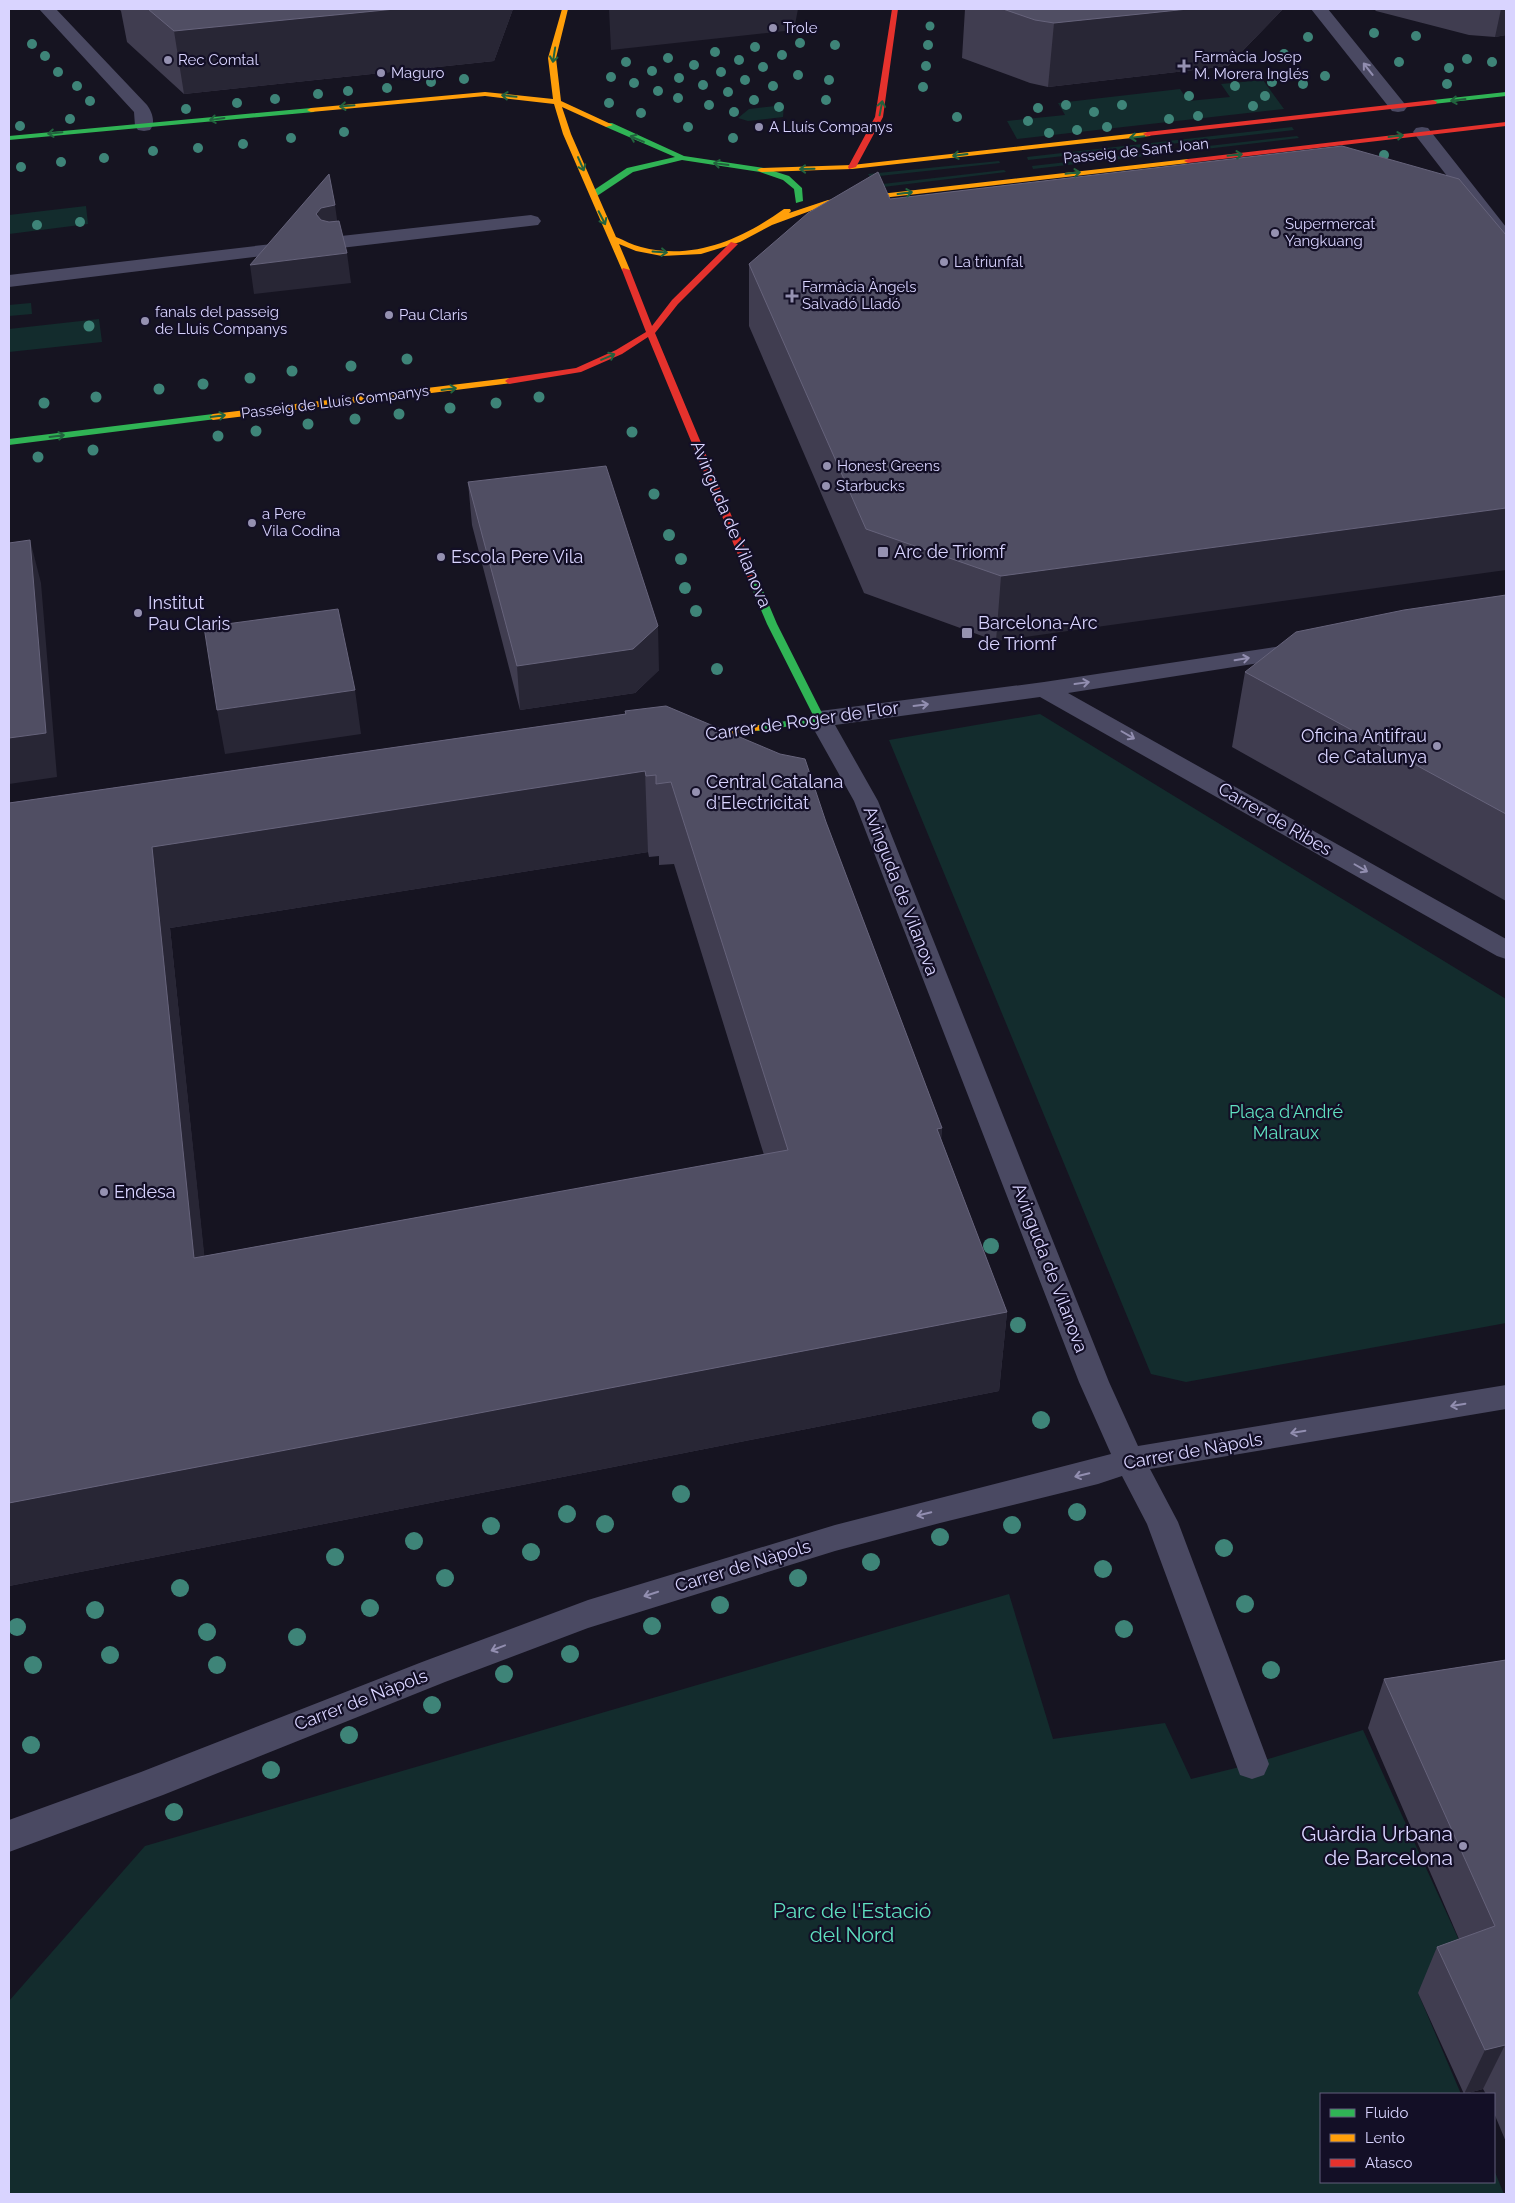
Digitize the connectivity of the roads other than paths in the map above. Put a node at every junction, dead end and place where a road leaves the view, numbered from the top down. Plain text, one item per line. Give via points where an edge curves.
1 (47, 9) edge
2 (565, 9) edge
3 (895, 9) edge
4 (1319, 9) edge
5 (1506, 94) edge
6 (557, 102) junction
7 (1411, 121) junction
8 (1506, 124) edge
9 (144, 126) junction
10 (9, 138) edge
11 (682, 158) junction
12 (852, 168) junction
13 (761, 170) junction
14 (831, 180) dead end
15 (813, 191) dead end
16 (594, 194) junction
17 (799, 201) junction
18 (531, 221) dead end
19 (773, 222) junction
20 (614, 239) junction
21 (1506, 239) edge
22 (332, 243) edge
23 (734, 244) junction
24 (272, 250) edge
25 (9, 281) edge
26 (651, 332) junction
27 (9, 442) edge
28 (1323, 646) edge
29 (1044, 688) junction
30 (820, 719) junction
31 (676, 740) edge
32 (1506, 950) edge
33 (1506, 1397) edge
34 (1129, 1460) junction
35 (1252, 1764) dead end
36 (9, 1836) edge

1 - 9 street via 141,109
2 -> 6 street via 552,58
12 -> 3 street via 879,117
7 -> 4 street
5 -> 7 street, Passeig de Sant Joan
6 -> 9 street via 485,94
11 -> 6 street
6 -> 16 street via 567,134
7 - 8 street, Passeig de Sant Joan
7 -> 12 street, Passeig de Sant Joan
19 -> 7 street, Passeig de Sant Joan via 828,202
7 - 21 street
9 -> 10 street
13 -> 11 street
11 - 16 street via 630,170
12 -> 13 street, Passeig de Sant Joan
12 - 14 street, Passeig de Sant Joan
13 - 17 street via 786,178 798,188
15 - 17 street
16 -> 20 street via 599,212
17 - 19 street, Passeig de Lluís Companys
18 - 22 street
19 - 23 street, Passeig de Lluís Companys
20 -> 23 street, Passeig de Lluís Companys via 645,251 677,253
20 - 26 street
23 - 26 street, Passeig de Lluís Companys via 675,302
24 - 25 street
27 -> 26 street, Passeig de Lluís Companys via 483,385 578,370 619,352
26 - 30 street, Avinguda de Vilanova via 772,624
29 -> 28 street, Carrer de Roger de Flor
30 -> 29 street, Carrer de Roger de Flor
29 -> 32 street, Carrer de Ribes
30 - 31 street, Carrer de Roger de Flor
30 - 34 street, Avinguda de Vilanova via 866,801 1094,1382
33 -> 34 street, Carrer de Nàpols
34 - 35 street, Avinguda de Vilanova via 1162,1522
34 -> 36 street, Carrer de Nàpols via 1098,1471 906,1518 747,1563 577,1618 110,1801

